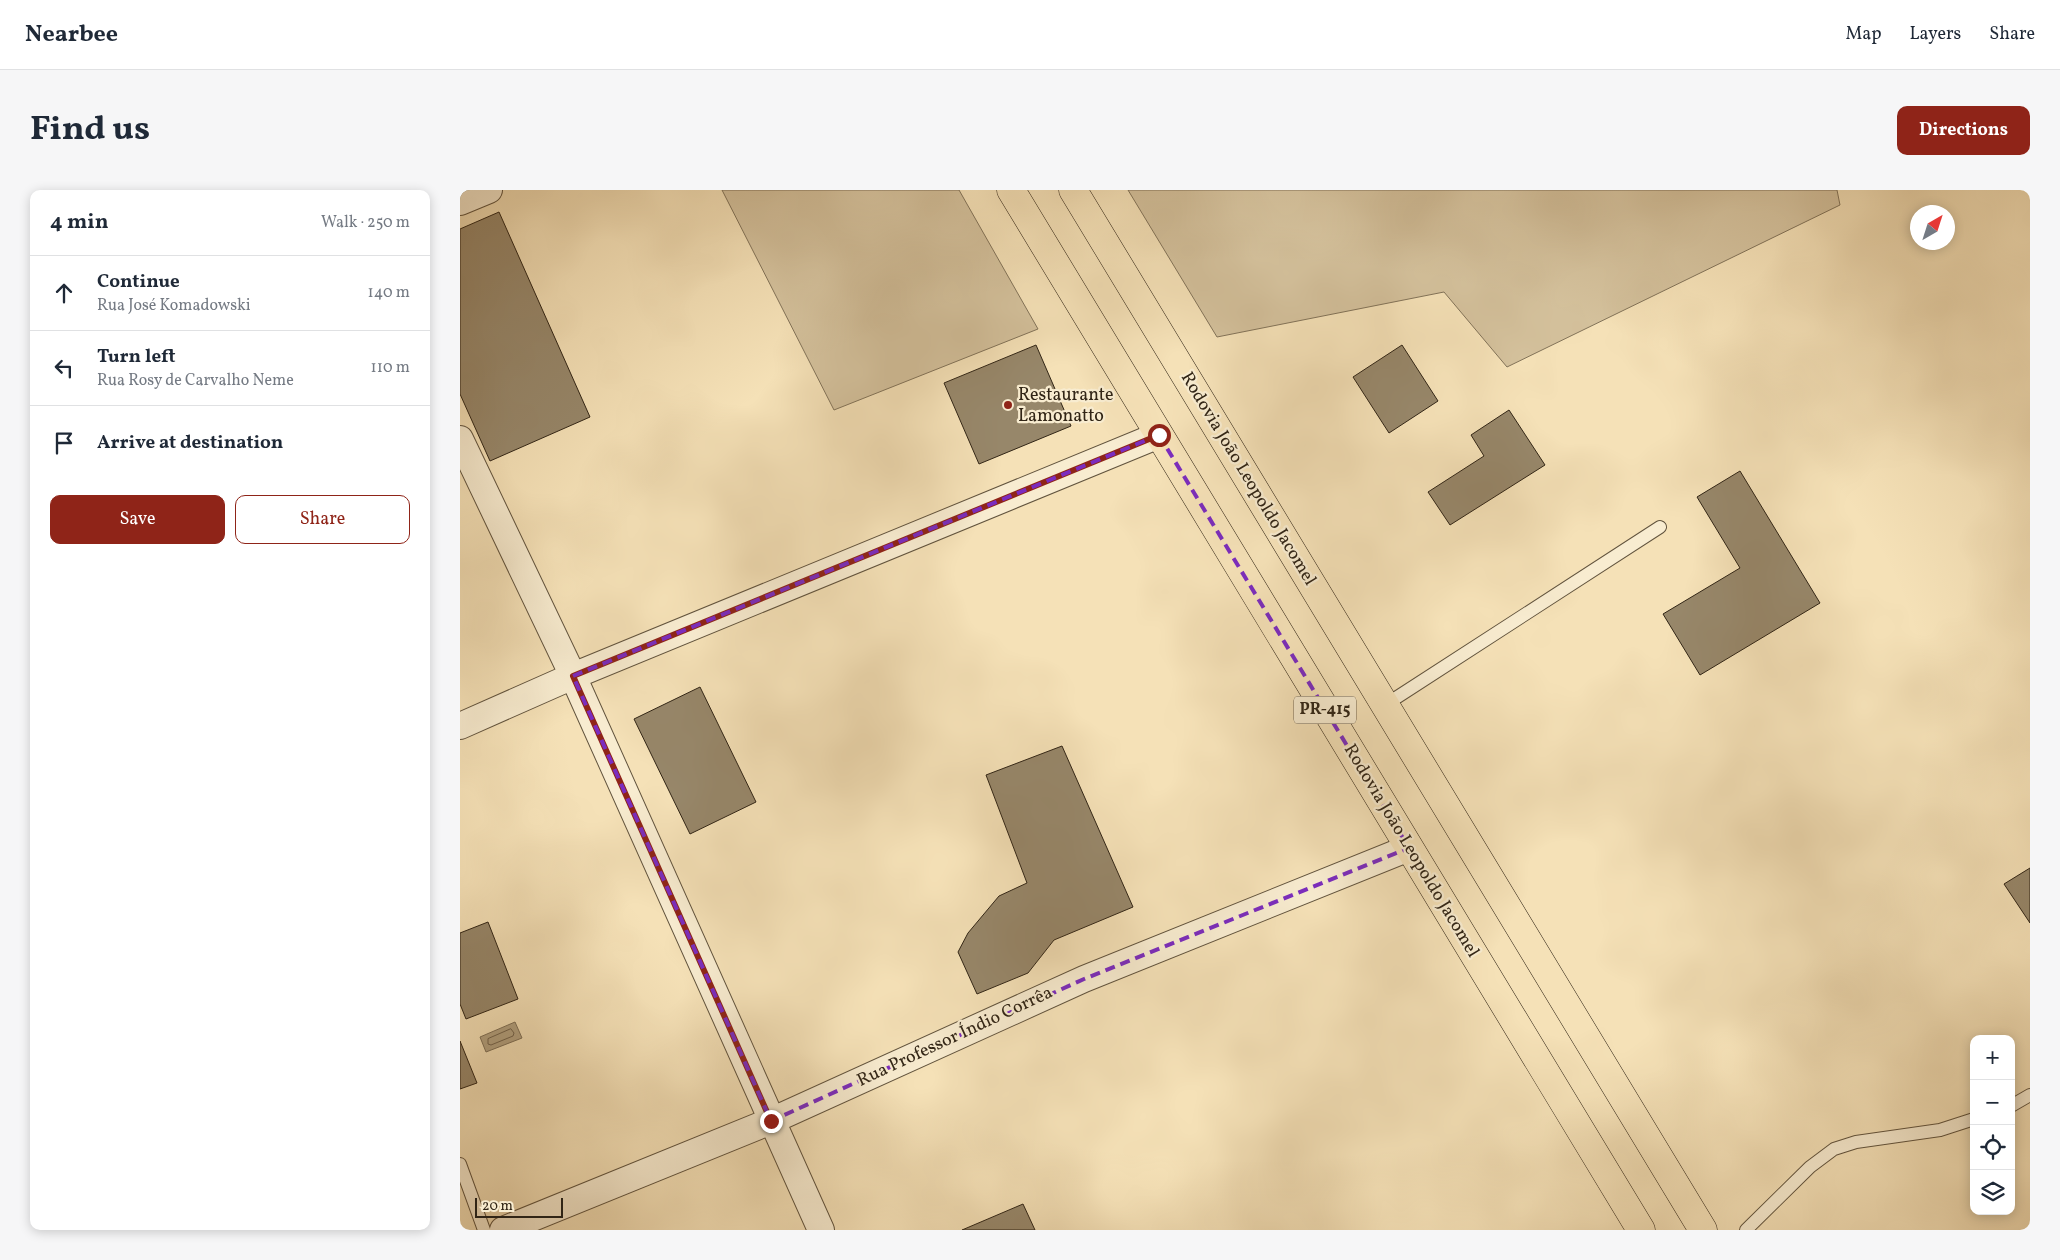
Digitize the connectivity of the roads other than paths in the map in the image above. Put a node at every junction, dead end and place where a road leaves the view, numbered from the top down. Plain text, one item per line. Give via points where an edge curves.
1 (489, 190) edge
2 (1010, 190) edge
3 (1073, 190) edge
4 (460, 202) edge
5 (1159, 435) junction
6 (460, 439) edge
7 (1660, 528) dead end
8 (573, 676) junction
9 (1385, 705) junction
10 (460, 726) edge
11 (1409, 848) junction
12 (2030, 1096) edge
13 (2015, 1104) edge
14 (1970, 1120) edge
15 (771, 1121) junction
16 (460, 1164) edge
17 (484, 1230) edge
18 (503, 1230) edge
19 (821, 1230) edge
20 (1641, 1230) edge
21 (1702, 1230) edge
22 (1746, 1230) edge

1 - 4 street
2 - 5 highway, Rodovia João Leopoldo Jacomel / PR-415
3 - 9 highway, Rodovia João Leopoldo Jacomel / PR-415
5 - 8 street
5 - 11 highway, Rodovia João Leopoldo Jacomel / PR-415
6 - 8 street
7 - 9 lane
8 - 10 street
8 - 15 street
9 - 21 highway, Rodovia João Leopoldo Jacomel / PR-415
11 - 15 street, Rua Professor Índio Corrêa via 1084,979
11 - 20 highway, Rodovia João Leopoldo Jacomel / PR-415
12 - 13 lane
14 - 22 lane via 1940,1130 1856,1142 1834,1149 1810,1167
15 - 18 street, Rua Professor Índio Corrêa
15 - 19 street
16 - 17 lane

